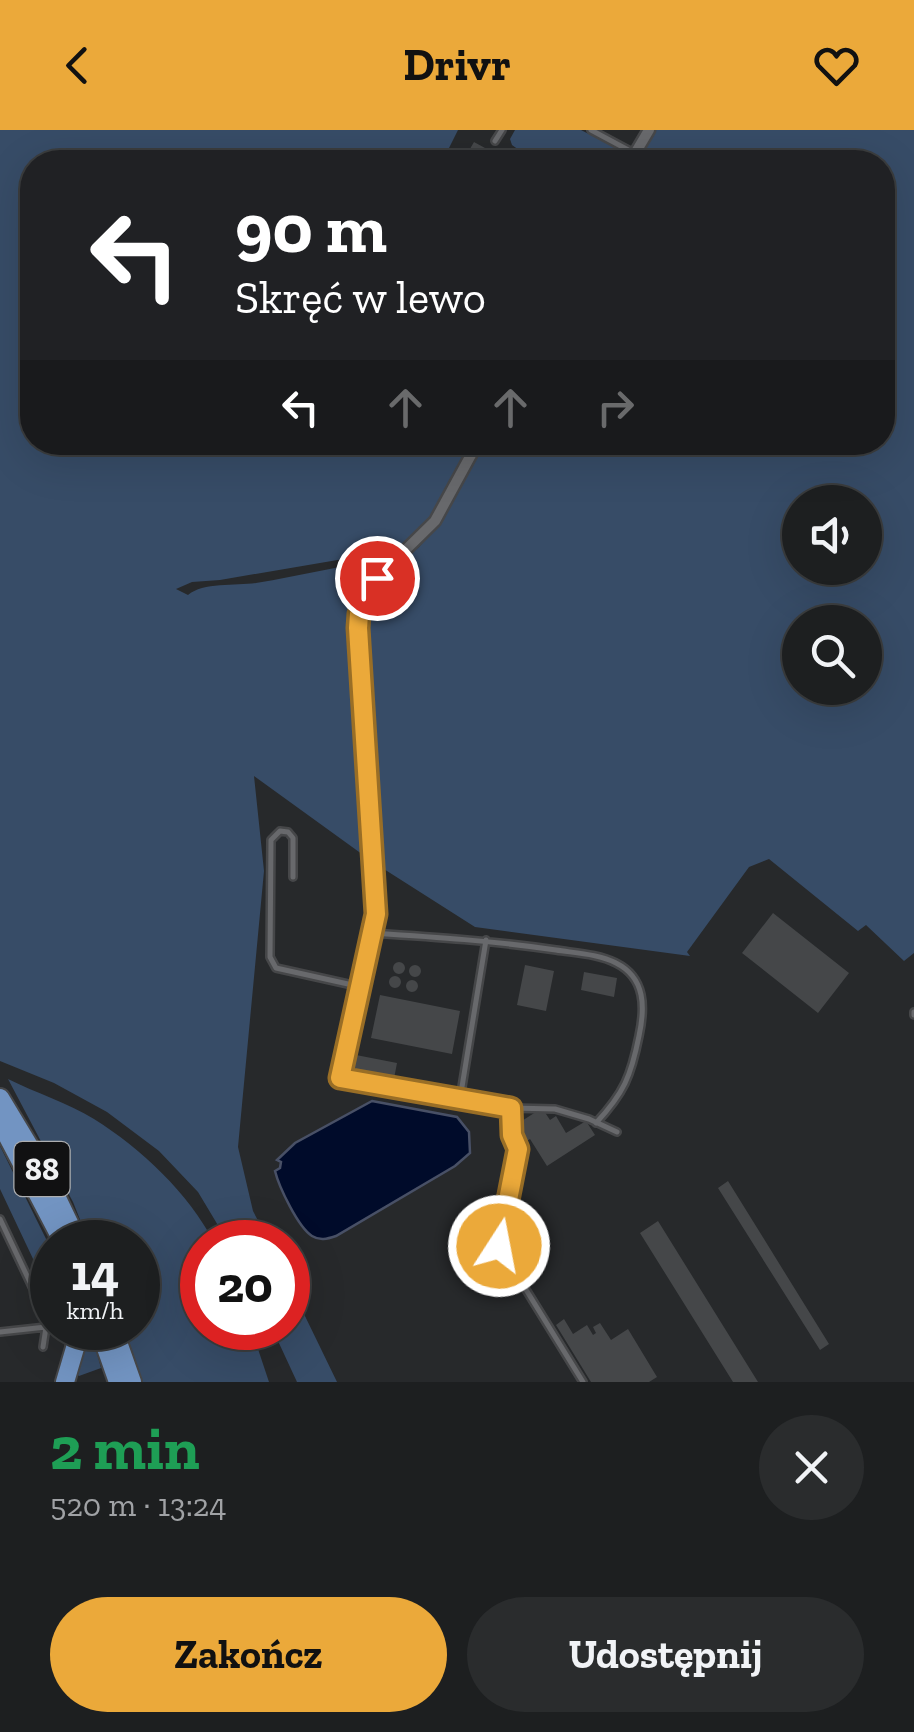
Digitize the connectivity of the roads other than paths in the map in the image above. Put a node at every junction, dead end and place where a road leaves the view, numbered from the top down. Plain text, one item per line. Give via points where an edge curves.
1 (502, 130) edge
2 (591, 130) edge
3 (495, 141) dead end
4 (621, 150) edge
5 (471, 455) edge
6 (293, 877) dead end
7 (372, 933) junction
8 (486, 940) junction
9 (358, 986) junction
10 (0, 1098) edge
11 (460, 1099) junction
12 (511, 1108) junction
13 (0, 1122) edge
14 (596, 1123) junction
15 (616, 1132) dead end
16 (0, 1219) edge
17 (51, 1220) edge
18 (67, 1220) edge
19 (30, 1282) edge
20 (30, 1329) edge
21 (0, 1332) edge
22 (74, 1350) edge
23 (107, 1350) edge
24 (121, 1350) edge
25 (65, 1382) edge
26 (118, 1382) edge
27 (132, 1382) edge
28 (583, 1382) edge

1 - 3 lane
2 - 4 lane
5 - 7 street via 435,521 377,578 359,614 376,892
6 - 9 lane via 293,838 280,831 270,840 270,957 276,968
7 - 8 lane
7 - 9 lane
8 - 11 lane
8 - 14 lane via 616,963 642,991 646,1008 630,1078
9 - 11 lane via 340,1078
10 - 18 main road, 88
11 - 12 lane
12 - 14 lane via 555,1109
12 - 28 lane via 518,1149 499,1246
13 - 17 main road, 88
14 - 15 lane
16 - 19 lane
20 - 21 lane
22 - 25 main road
23 - 26 main road
24 - 27 main road

